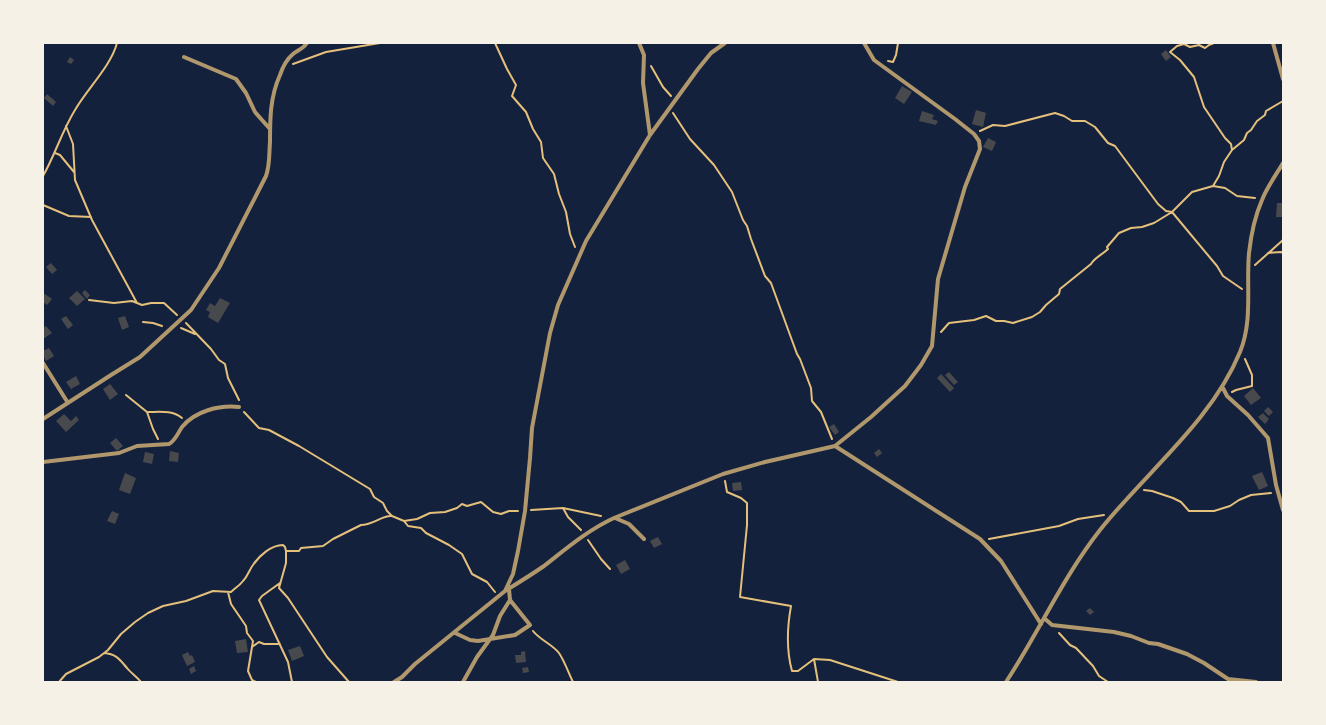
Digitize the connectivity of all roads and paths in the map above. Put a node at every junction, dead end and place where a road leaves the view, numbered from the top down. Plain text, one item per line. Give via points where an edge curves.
1 (117, 43) edge
2 (307, 43) edge
3 (380, 43) edge
4 (495, 43) edge
5 (639, 43) edge
6 (725, 43) edge
7 (864, 43) edge
8 (898, 43) edge
9 (1214, 43) edge
10 (1273, 43) edge
11 (644, 55) junction
12 (184, 57) dead end
13 (874, 60) junction
14 (286, 65) junction
15 (1283, 79) edge
16 (1283, 101) edge
17 (675, 102) junction
18 (669, 110) junction
19 (66, 126) junction
20 (270, 129) junction
21 (974, 134) junction
22 (650, 135) junction
23 (1232, 150) junction
24 (54, 153) junction
25 (1283, 163) edge
26 (75, 173) junction
27 (43, 176) edge
28 (1213, 186) junction
29 (1262, 199) junction
30 (43, 205) edge
31 (1172, 212) junction
32 (91, 217) junction
33 (1283, 240) edge
34 (1283, 252) edge
35 (1267, 254) junction
36 (579, 255) junction
37 (1249, 272) junction
38 (1248, 292) junction
39 (89, 300) dead end
40 (138, 303) junction
41 (182, 319) junction
42 (143, 322) dead end
43 (176, 326) junction
44 (172, 330) junction
45 (197, 335) junction
46 (932, 346) junction
47 (1241, 351) junction
48 (43, 363) edge
49 (1223, 388) junction
50 (126, 395) dead end
51 (1227, 396) junction
52 (68, 403) junction
53 (239, 406) junction
54 (148, 412) junction
55 (43, 419) edge
56 (188, 421) junction
57 (165, 444) junction
58 (835, 446) junction
59 (43, 462) edge
60 (723, 474) junction
61 (1139, 486) junction
62 (1278, 493) junction
63 (562, 508) junction
64 (1117, 510) junction
65 (1283, 510) edge
66 (525, 511) junction
67 (392, 516) junction
68 (614, 518) junction
69 (404, 521) junction
70 (584, 534) junction
71 (644, 539) dead end
72 (980, 539) junction
73 (286, 547) junction
74 (610, 569) dead end
75 (281, 582) junction
76 (507, 590) junction
77 (228, 592) junction
78 (498, 597) junction
79 (510, 600) junction
80 (1044, 618) junction
81 (1041, 624) junction
82 (530, 625) junction
83 (1052, 625) junction
84 (455, 633) junction
85 (490, 639) junction
86 (280, 644) junction
87 (252, 647) junction
88 (103, 653) junction
89 (814, 659) junction
90 (59, 682) edge
91 (141, 682) edge
92 (256, 682) edge
93 (292, 682) edge
94 (349, 682) edge
95 (394, 682) edge
96 (463, 682) edge
97 (573, 682) edge
98 (818, 682) edge
99 (898, 682) edge
100 (1006, 682) edge
101 (1108, 682) edge
102 (1256, 682) edge

1 - 19 path
2 - 14 street via 293,54
3 - 14 path via 326,52
4 - 36 path via 516,84 512,96 526,112 532,130 541,142 543,158 554,174 570,234
5 - 11 street
6 - 17 street via 711,54
7 - 13 street
8 - 13 path via 893,62
9 - 23 path via 1205,48 1184,44 1170,52 1194,77 1204,107 1231,144
10 - 15 street
11 - 17 path via 662,87
11 - 22 street via 643,83
12 - 20 street via 236,79 255,112
13 - 21 street
14 - 20 street via 273,93
16 - 23 path via 1266,111 1244,140
17 - 18 street
18 - 22 street
18 - 58 path via 690,139 714,165 732,192 764,276 771,283 811,388 812,401 822,412
19 - 24 path
19 - 26 path via 73,144
20 - 41 street via 269,166 266,176 219,268 195,305
21 - 31 path via 993,125 1005,126 1055,113 1072,122 1084,121 1095,127 1108,143 1115,146 1158,204 1166,211
21 - 46 street via 979,141 980,149 938,278
22 - 36 street
23 - 28 path
24 - 26 path via 60,155
24 - 27 path
25 - 29 street
26 - 32 path via 75,180
28 - 29 path via 1225,188 1237,196
28 - 31 path via 1192,192
29 - 37 street via 1254,224
30 - 32 path via 69,216
31 - 38 path via 1223,276
31 - 46 path via 1154,223 1119,233 1103,255 1094,259 1060,289 1059,294 1040,312 1013,323 996,321 986,316 949,323
32 - 40 path
33 - 35 path
34 - 35 path
35 - 37 path
36 - 66 street via 558,305 550,333 532,428
37 - 38 street
38 - 47 street via 1247,325
39 - 40 path
40 - 41 path via 164,303
41 - 43 street
41 - 45 path
42 - 44 path via 153,322
43 - 44 street
43 - 45 path
44 - 52 street via 140,357
45 - 53 path via 225,364 228,378 240,402
46 - 58 street via 905,386
47 - 49 street
47 - 51 path via 1249,368 1252,386 1236,390
48 - 52 street
49 - 51 street
49 - 61 street
50 - 54 path
51 - 62 street via 1268,438
52 - 55 street
53 - 56 street via 214,408
53 - 67 path via 259,428 270,430 370,488 374,497 383,503
54 - 56 path via 177,414
54 - 57 path via 158,439
56 - 57 street via 173,443
57 - 59 street via 137,446 119,453
58 - 60 street
58 - 72 street
60 - 68 street
60 - 89 path via 726,492 747,503 740,596 791,606 788,621 789,660 792,671 798,671
61 - 62 path via 1145,491 1152,491 1181,502 1189,511 1214,511 1251,495
61 - 64 street
62 - 65 street
63 - 66 path
63 - 68 path
63 - 70 path
64 - 72 path via 1059,526
64 - 80 street via 1080,558
66 - 69 path via 501,514 481,502 467,506 462,504 445,512 430,513
66 - 76 street via 513,574
67 - 69 path
67 - 73 path via 361,525 323,546 286,551
68 - 70 street
68 - 71 street via 629,524
69 - 78 path via 408,526 421,528 426,534 462,554 472,574 487,582
70 - 74 path via 600,559
70 - 76 street
72 - 81 street via 1001,561
73 - 75 path via 286,562
73 - 77 path via 278,545 268,550 252,566 243,582 232,592
75 - 86 path via 259,600
75 - 94 path via 279,588 327,657
76 - 78 street
76 - 79 street
77 - 87 path via 231,604 253,641
77 - 88 path via 213,591 148,613 121,634
78 - 84 street
79 - 82 street
79 - 85 street
80 - 81 street
80 - 83 street
81 - 100 street
82 - 85 street via 515,635
82 - 97 path via 537,637 560,654
83 - 101 path via 1093,666 1099,676
83 - 102 street via 1131,636 1187,654 1228,679
84 - 85 street via 474,641
84 - 95 street
85 - 96 street
86 - 87 path via 259,642
86 - 93 path via 288,662
87 - 92 path via 248,671 252,680
88 - 90 path via 66,674
88 - 91 path via 123,661
89 - 98 path
89 - 99 path via 830,660

